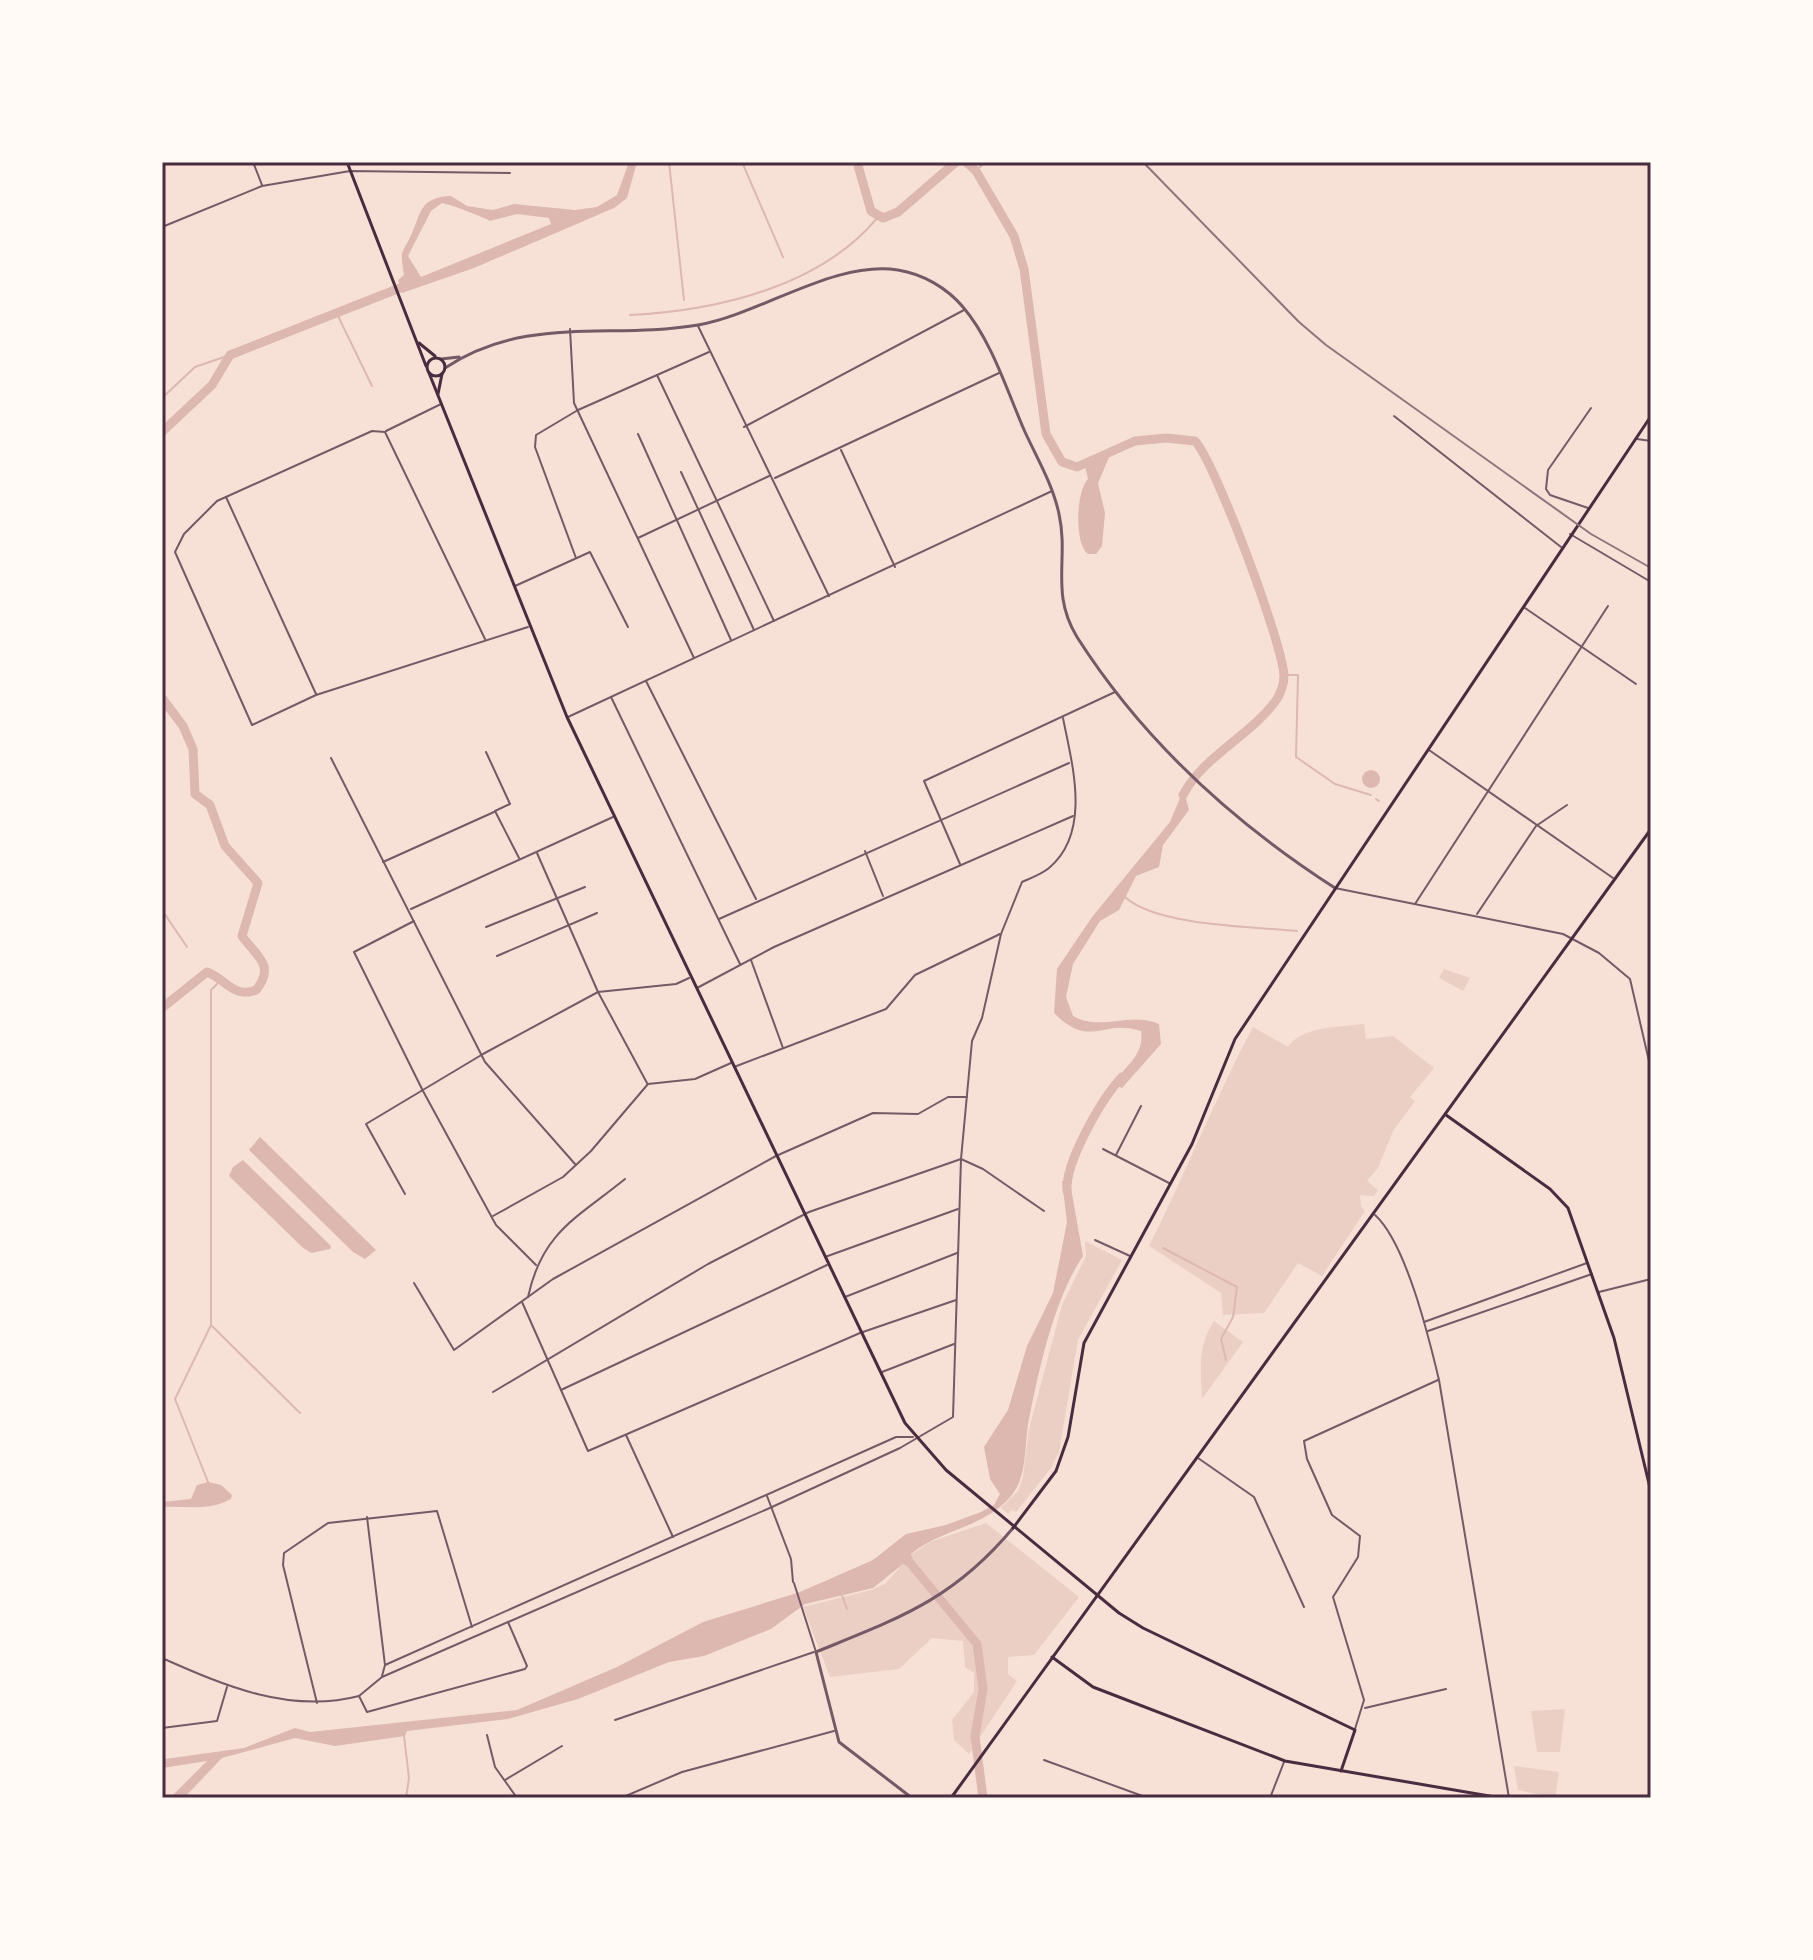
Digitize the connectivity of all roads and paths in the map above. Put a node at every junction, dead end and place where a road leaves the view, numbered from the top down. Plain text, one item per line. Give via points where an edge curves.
1 (253, 162) edge
2 (347, 162) edge
3 (350, 171) junction
4 (510, 173) dead end
5 (262, 186) junction
6 (162, 227) edge
7 (965, 309) junction
8 (698, 325) junction
9 (570, 329) junction
10 (415, 339) junction
11 (709, 352) junction
12 (462, 357) junction
13 (440, 358) junction
14 (426, 366) junction
15 (445, 368) junction
16 (429, 373) junction
17 (442, 373) junction
18 (999, 373) junction
19 (657, 375) junction
20 (439, 398) junction
21 (441, 404) junction
22 (1591, 408) dead end
23 (578, 410) junction
24 (1394, 416) dead end
25 (1651, 416) edge
26 (744, 427) junction
27 (385, 432) junction
28 (638, 434) dead end
29 (1635, 437) junction
30 (1651, 441) edge
31 (840, 449) junction
32 (681, 472) dead end
33 (769, 476) junction
34 (774, 479) junction
35 (1052, 491) junction
36 (226, 497) junction
37 (719, 500) junction
38 (1588, 508) junction
39 (699, 509) junction
40 (678, 519) junction
41 (1570, 534) junction
42 (637, 539) junction
43 (1561, 547) junction
44 (576, 558) junction
45 (895, 567) junction
46 (1651, 582) edge
47 (514, 587) junction
48 (829, 597) junction
49 (1523, 606) junction
50 (1608, 606) dead end
51 (774, 622) junction
52 (529, 627) junction
53 (628, 627) dead end
54 (755, 631) junction
55 (485, 640) junction
56 (732, 642) junction
57 (1581, 647) junction
58 (694, 659) junction
59 (646, 681) junction
60 (1636, 684) dead end
61 (1116, 691) junction
62 (316, 695) junction
63 (611, 697) junction
64 (567, 717) junction
65 (1063, 718) junction
66 (1428, 750) junction
67 (486, 752) dead end
68 (331, 758) dead end
69 (1071, 762) junction
70 (1486, 789) junction
71 (1567, 805) dead end
72 (495, 811) junction
73 (1074, 816) junction
74 (613, 817) junction
75 (940, 819) junction
76 (1536, 826) junction
77 (1651, 829) edge
78 (865, 851) junction
79 (537, 853) junction
80 (520, 860) junction
81 (383, 862) junction
82 (960, 864) junction
83 (1613, 878) junction
84 (585, 887) dead end
85 (1335, 888) junction
86 (557, 898) junction
87 (883, 898) junction
88 (757, 900) junction
89 (1414, 906) junction
90 (410, 910) junction
91 (597, 913) dead end
92 (1476, 915) junction
93 (719, 919) junction
94 (416, 920) junction
95 (568, 924) junction
96 (486, 927) dead end
97 (1001, 934) junction
98 (1570, 937) junction
99 (497, 956) dead end
100 (751, 960) junction
101 (741, 965) junction
102 (691, 978) junction
103 (696, 989) junction
104 (598, 992) junction
105 (783, 1049) junction
106 (483, 1054) junction
107 (1649, 1061) edge
108 (732, 1065) junction
109 (648, 1084) junction
110 (423, 1091) junction
111 (967, 1097) junction
112 (1141, 1106) dead end
113 (1446, 1115) junction
114 (1103, 1149) dead end
115 (776, 1156) junction
116 (1116, 1156) junction
117 (961, 1159) junction
118 (575, 1164) junction
119 (625, 1179) dead end
120 (1170, 1183) junction
121 (405, 1194) dead end
122 (959, 1209) junction
123 (1044, 1211) dead end
124 (1373, 1213) junction
125 (804, 1215) junction
126 (492, 1217) junction
127 (1095, 1240) dead end
128 (957, 1253) junction
129 (1131, 1256) junction
130 (825, 1257) junction
131 (1588, 1263) junction
132 (536, 1265) junction
133 (828, 1265) junction
134 (1592, 1274) junction
135 (1651, 1279) edge
136 (414, 1283) dead end
137 (1599, 1292) junction
138 (528, 1298) junction
139 (843, 1298) junction
140 (957, 1299) junction
141 (522, 1302) junction
142 (1424, 1322) junction
143 (1427, 1332) junction
144 (860, 1333) junction
145 (955, 1344) junction
146 (545, 1361) junction
147 (880, 1373) junction
148 (1439, 1380) junction
149 (560, 1391) junction
150 (493, 1392) dead end
151 (626, 1435) junction
152 (914, 1437) junction
153 (1197, 1457) junction
154 (1651, 1492) edge
155 (767, 1496) junction
156 (772, 1507) junction
157 (367, 1517) junction
158 (1013, 1528) junction
159 (674, 1538) junction
160 (1096, 1596) junction
161 (1304, 1607) dead end
162 (508, 1622) junction
163 (472, 1628) junction
164 (816, 1652) junction
165 (1052, 1657) junction
166 (162, 1658) edge
167 (385, 1665) junction
168 (382, 1677) junction
169 (228, 1685) junction
170 (1446, 1689) dead end
171 (359, 1696) junction
172 (317, 1703) junction
173 (1364, 1708) junction
174 (615, 1720) dead end
175 (162, 1728) edge
176 (1355, 1730) junction
177 (835, 1731) junction
178 (487, 1735) dead end
179 (562, 1746) dead end
180 (1044, 1760) dead end
181 (1285, 1761) junction
182 (1341, 1771) junction
183 (504, 1781) junction
184 (844, 1796) edge
185 (517, 1798) edge
186 (621, 1798) edge
187 (837, 1798) edge
188 (912, 1798) edge
189 (951, 1798) edge
190 (1148, 1798) edge
191 (1270, 1798) edge
192 (1501, 1798) edge
193 (1509, 1798) edge

1 - 5 street
2 - 3 main road
3 - 4 street
3 - 5 street
3 - 10 main road
5 - 6 street
7 - 8 street via 930,281 876,269
7 - 18 street
7 - 26 street
8 - 9 street
8 - 11 street
9 - 12 street via 526,335
9 - 23 street via 571,391
10 - 13 main road
10 - 14 main road
11 - 19 street
11 - 26 street
12 - 13 street
12 - 15 street
13 - 14 main road via 430,359
13 - 15 main road
14 - 16 main road
15 - 17 main road
16 - 17 main road
16 - 20 main road
17 - 20 main road
18 - 31 street
18 - 35 street
19 - 23 street
19 - 37 street
20 - 21 main road
21 - 27 street
21 - 47 main road
22 - 38 street via 1548,470 1546,482 1550,495
23 - 42 street
23 - 44 street via 542,430 534,441
24 - 43 street
25 - 29 main road
26 - 33 street
27 - 36 street via 372,431
27 - 55 street
28 - 40 street
29 - 30 street
29 - 38 main road
31 - 34 street
31 - 45 street
32 - 39 street
33 - 34 street
33 - 37 street
34 - 48 street
35 - 45 street
35 - 61 street via 1062,531 1059,582 1065,611
36 - 62 street
36 - 62 street via 207,508 175,552 252,725
37 - 39 street
37 - 51 street
38 - 41 main road
39 - 40 street
39 - 54 street
40 - 42 street
40 - 56 street
41 - 43 main road
41 - 46 street
42 - 58 street
43 - 49 main road
44 - 47 street
44 - 53 street via 590,552
45 - 48 street
47 - 52 main road
48 - 51 street
49 - 57 street
49 - 66 main road
50 - 57 street
51 - 54 street
52 - 55 street
52 - 64 main road
54 - 56 street
55 - 62 street
56 - 58 street
57 - 60 street
57 - 70 street
58 - 59 street
59 - 63 street
59 - 88 street
61 - 65 street
61 - 85 street via 1177,762 1291,859
63 - 64 street
63 - 93 street
64 - 74 main road
65 - 69 street
65 - 75 street via 924,781
66 - 70 street
66 - 85 main road
67 - 72 street via 510,804
68 - 81 street
69 - 73 street
69 - 75 street
70 - 76 street
70 - 89 street
71 - 76 street
72 - 80 street
72 - 81 street
73 - 82 street
73 - 97 street via 1062,854 1048,869 1022,882
74 - 79 street
74 - 102 main road
75 - 78 street
75 - 82 street
76 - 83 street
76 - 92 street
77 - 83 main road
78 - 87 street
78 - 88 street
79 - 80 street
79 - 86 street
80 - 90 street
81 - 90 street
82 - 87 street
83 - 98 main road
84 - 86 street
85 - 89 street
85 - 120 main road via 1235,1039 1192,1144
86 - 95 street
86 - 96 street
87 - 100 street
88 - 93 street
89 - 92 street
90 - 94 street
91 - 95 street
92 - 98 street
93 - 101 street
94 - 106 street
94 - 110 street via 354,952
95 - 99 street
95 - 104 street
97 - 105 street via 915,975 886,1009
97 - 111 street via 972,1041
98 - 107 street via 1630,979
98 - 113 main road
100 - 101 street
100 - 105 street
101 - 103 street
102 - 103 main road
102 - 104 street
103 - 108 main road
104 - 106 street
104 - 109 street
105 - 108 street
106 - 110 street
106 - 118 street
108 - 109 street via 695,1079
108 - 115 main road
109 - 118 street
110 - 121 street via 366,1124
110 - 126 street
111 - 115 street via 948,1097 918,1114 873,1113
111 - 117 street
112 - 116 street
113 - 124 main road
113 - 131 main road via 1565,1203
114 - 116 street
115 - 125 main road
115 - 138 street via 553,1279
116 - 120 street
117 - 122 street
117 - 123 street
117 - 125 street
118 - 126 street via 551,1187
119 - 132 street via 558,1231
120 - 129 main road
122 - 128 street
122 - 130 street
124 - 142 street via 1395,1242
124 - 153 main road
125 - 130 main road
125 - 146 street via 708,1264
126 - 132 street
127 - 129 street
128 - 139 street
128 - 140 street
129 - 158 main road via 1084,1343 1063,1455
130 - 133 main road
131 - 134 main road
131 - 142 street
132 - 138 street
133 - 139 main road
133 - 149 street
134 - 137 main road
134 - 143 street
135 - 137 street
136 - 141 street via 454,1350
137 - 154 main road
138 - 141 street
139 - 144 main road
140 - 144 street
140 - 145 street
141 - 146 street
142 - 143 street
143 - 148 street
144 - 147 main road
144 - 151 street
145 - 147 street
145 - 152 street via 953,1417
146 - 149 street
146 - 150 street
147 - 152 main road
148 - 173 street via 1304,1441 1332,1515 1360,1536 1358,1557 1333,1597
148 - 193 street
149 - 151 street via 588,1451
151 - 159 street
152 - 155 street via 896,1437
152 - 156 street
152 - 158 main road
153 - 160 main road
153 - 161 street via 1254,1497
155 - 156 street
155 - 159 street
156 - 162 street
156 - 164 street
157 - 163 street via 437,1511
157 - 167 street
157 - 172 street via 328,1523 284,1553
158 - 160 main road
158 - 164 street via 930,1603
159 - 163 street
160 - 165 main road
160 - 176 main road via 1143,1628
162 - 168 street
162 - 171 street via 525,1669 367,1712
163 - 167 street
164 - 174 street
164 - 177 street
165 - 181 main road via 1093,1687
165 - 189 main road
166 - 169 street
167 - 168 street
168 - 171 street
169 - 172 street via 266,1697
169 - 175 street via 217,1721
170 - 173 street
171 - 172 street
173 - 176 street
176 - 182 main road
177 - 186 street via 697,1768
177 - 188 street via 842,1746
178 - 183 street
179 - 183 street
180 - 190 street
181 - 182 main road
181 - 191 street
182 - 192 main road
183 - 185 street
184 - 187 street

